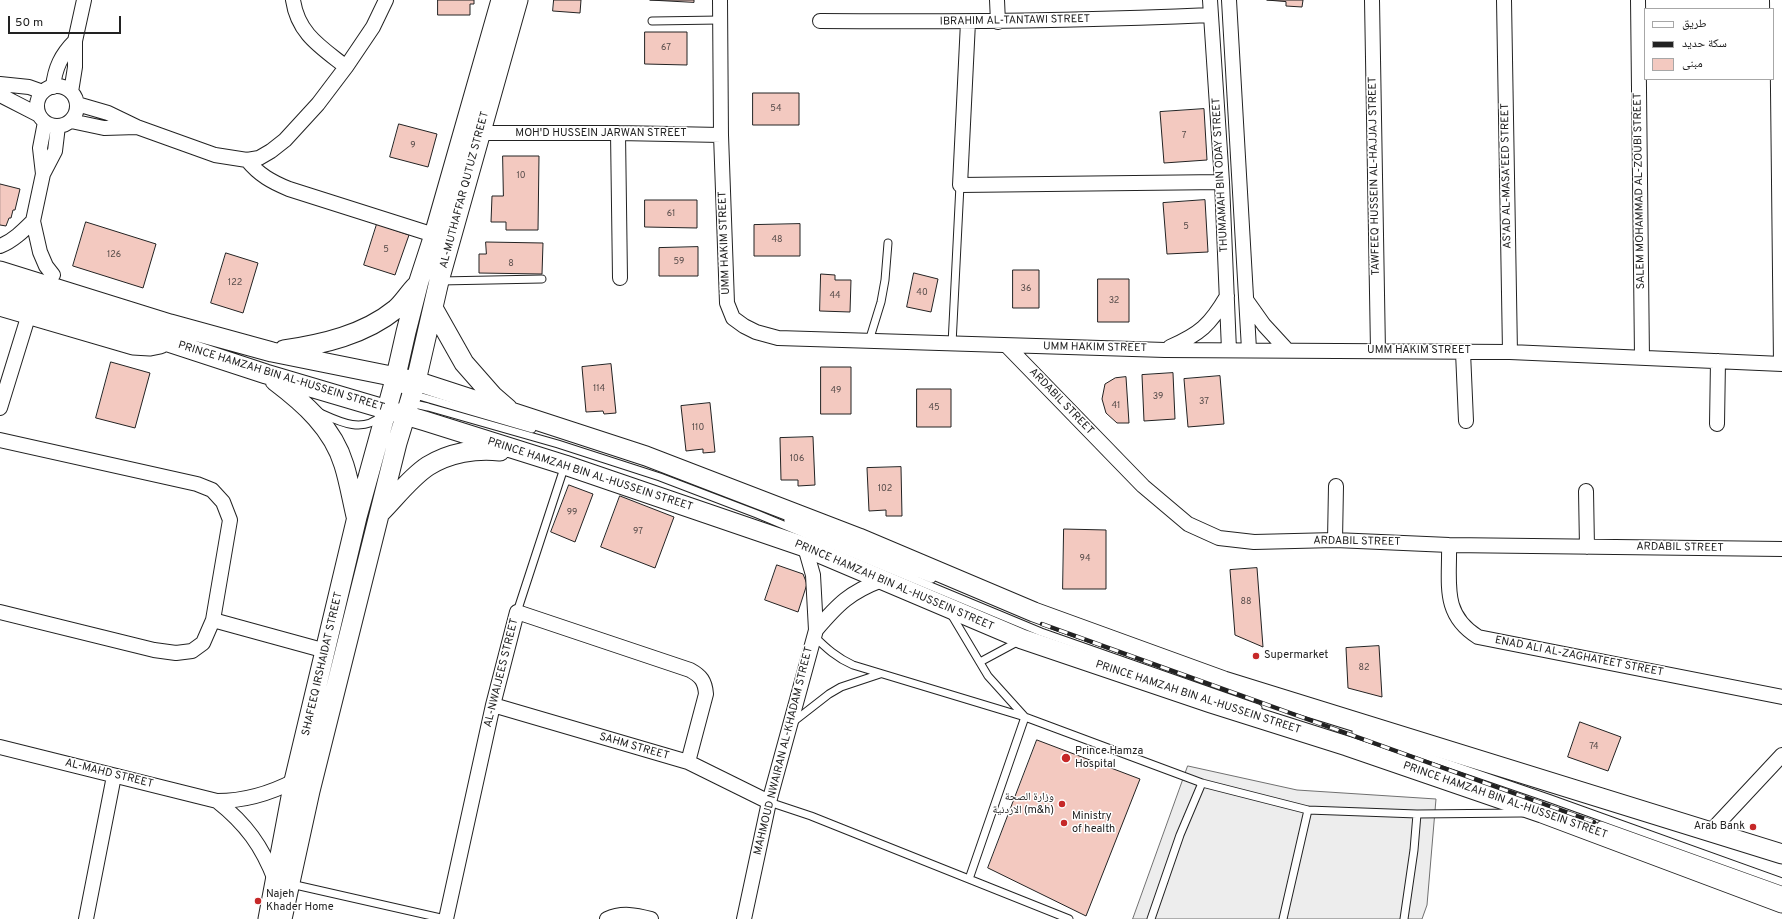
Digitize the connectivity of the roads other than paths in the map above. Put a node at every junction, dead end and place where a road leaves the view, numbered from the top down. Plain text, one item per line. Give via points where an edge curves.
1 (84, 0) edge
2 (293, 0) edge
3 (386, 0) edge
4 (501, 0) edge
5 (518, 0) edge
6 (720, 0) edge
7 (998, 0) edge
8 (1210, 0) edge
9 (1229, 0) edge
10 (1372, 0) edge
11 (1504, 0) edge
12 (1638, 0) edge
13 (1777, 0) edge
14 (1211, 15) junction
15 (720, 20) junction
16 (652, 21) dead end
17 (820, 21) dead end
18 (968, 22) junction
19 (998, 22) junction
20 (75, 41) junction
21 (346, 67) junction
22 (0, 84) edge
23 (48, 89) junction
24 (0, 95) edge
25 (74, 98) junction
26 (47, 121) junction
27 (71, 121) junction
28 (137, 127) junction
29 (480, 133) junction
30 (618, 133) junction
31 (721, 135) junction
32 (246, 160) junction
33 (1222, 182) junction
34 (960, 185) junction
35 (33, 221) junction
36 (434, 235) junction
37 (888, 243) dead end
38 (0, 246) edge
39 (0, 260) edge
40 (0, 271) edge
41 (53, 275) junction
42 (620, 278) dead end
43 (542, 279) dead end
44 (419, 281) junction
45 (439, 281) junction
46 (0, 286) edge
47 (1227, 296) junction
48 (1247, 301) junction
49 (0, 306) edge
50 (433, 308) junction
51 (29, 314) junction
52 (168, 333) junction
53 (869, 341) junction
54 (952, 344) junction
55 (1008, 346) junction
56 (1249, 349) junction
57 (1164, 350) junction
58 (1229, 350) junction
59 (1287, 350) junction
60 (1378, 351) junction
61 (272, 352) junction
62 (1463, 352) junction
63 (1510, 352) junction
64 (1642, 357) junction
65 (1718, 361) junction
66 (1781, 364) edge
67 (266, 374) junction
68 (396, 376) junction
69 (404, 401) junction
70 (303, 402) junction
71 (0, 408) edge
72 (514, 414) junction
73 (1466, 421) dead end
74 (1717, 424) dead end
75 (542, 431) dead end
76 (565, 438) dead end
77 (0, 440) edge
78 (530, 455) junction
79 (565, 465) junction
80 (1336, 486) dead end
81 (1586, 491) dead end
82 (381, 512) junction
83 (356, 517) junction
84 (1335, 540) junction
85 (1449, 545) junction
86 (805, 547) junction
87 (1587, 547) junction
88 (1782, 549) edge
89 (882, 580) junction
90 (946, 606) junction
91 (0, 612) edge
92 (517, 612) junction
93 (1014, 612) dead end
94 (213, 620) junction
95 (1064, 632) dead end
96 (815, 633) junction
97 (1022, 639) junction
98 (326, 651) junction
99 (980, 662) junction
100 (880, 674) junction
101 (1782, 697) edge
102 (493, 705) junction
103 (1279, 706) dead end
104 (1268, 712) dead end
105 (1025, 717) junction
106 (789, 725) junction
107 (1347, 729) dead end
108 (0, 747) edge
109 (1377, 748) dead end
110 (1782, 755) edge
111 (688, 762) junction
112 (114, 776) junction
113 (294, 781) junction
114 (1202, 783) junction
115 (217, 801) junction
116 (769, 802) junction
117 (1308, 810) junction
118 (1542, 813) junction
119 (1417, 814) junction
120 (1711, 831) junction
121 (1782, 854) edge
122 (969, 879) junction
123 (282, 882) junction
124 (1782, 882) edge
125 (1782, 890) edge
126 (1763, 895) junction
127 (1782, 903) edge
128 (1782, 915) edge
129 (86, 919) edge
130 (268, 919) edge
131 (282, 919) edge
132 (445, 919) edge
133 (607, 919) edge
134 (651, 919) edge
135 (744, 919) edge
136 (1069, 919) edge
137 (1151, 919) edge
138 (1283, 919) edge
139 (1404, 919) edge

1 - 20 street
2 - 21 street via 299,22 309,37
3 - 21 street via 373,27
4 - 36 main road, AL-MUTHAFFAR QUTUZ STREET
5 - 29 main road, AL-MUTHAFFAR QUTUZ STREET
6 - 15 street, UMM HAKIM STREET
7 - 19 street
8 - 14 street, THUMAMAH BIN ODAY STREET
9 - 48 street, THUMAMAH BIN ODAY STREET
10 - 60 street, TAWFEEQ HUSSEIN AL-HAJJAJ STREET
11 - 63 street, AS'AD AL-MASA'EED STREET
12 - 64 street, SALEM MOHAMMAD AL-ZOUBI STREET
13 - 66 street
14 - 19 street, IBRAHIM AL-TANTAWI STREET
14 - 33 street, THUMAMAH BIN ODAY STREET
15 - 16 lane
15 - 31 street, UMM HAKIM STREET
17 - 18 street, IBRAHIM AL-TANTAWI STREET
18 - 19 street, IBRAHIM AL-TANTAWI STREET
18 - 34 street
20 - 23 street via 59,62
20 - 25 street
21 - 32 street via 318,104 284,140 259,158
22 - 23 street
23 - 25 street via 63,87
23 - 26 street via 38,102
24 - 26 street
25 - 27 street via 75,116
25 - 28 street
26 - 27 street
26 - 35 street via 40,148 43,174
27 - 28 street via 104,128
28 - 32 street via 215,155
29 - 30 street, MOH'D HUSSEIN JARWAN STREET
29 - 45 main road, AL-MUTHAFFAR QUTUZ STREET
30 - 31 street, MOH'D HUSSEIN JARWAN STREET
30 - 42 street
31 - 53 street, UMM HAKIM STREET via 727,303 733,318 756,332 778,338
32 - 36 street via 256,172 269,181 289,189
33 - 34 street
33 - 47 street, THUMAMAH BIN ODAY STREET
34 - 54 lane
35 - 38 street via 21,233
35 - 41 street via 40,252
36 - 44 main road, AL-MUTHAFFAR QUTUZ STREET
37 - 53 lane via 881,302
39 - 41 main road
40 - 52 main road, PRINCE HAMZAH BIN AL-HUSSEIN STREET
41 - 52 main road via 149,307 163,315
43 - 45 lane
44 - 61 main road via 396,308 359,331 316,345
44 - 68 main road, AL-MUTHAFFAR QUTUZ STREET
45 - 50 main road, AL-MUTHAFFAR QUTUZ STREET
46 - 52 main road, PRINCE HAMZAH BIN AL-HUSSEIN STREET
47 - 57 street via 1202,330
47 - 58 street, THUMAMAH BIN ODAY STREET
48 - 56 street, THUMAMAH BIN ODAY STREET
48 - 59 street via 1264,325
49 - 51 main road
50 - 69 main road, AL-MUTHAFFAR QUTUZ STREET
50 - 72 main road via 464,363 493,396
51 - 52 main road via 133,345 150,346
51 - 71 street
52 - 61 main road, PRINCE HAMZAH BIN AL-HUSSEIN STREET
52 - 67 main road, PRINCE HAMZAH BIN AL-HUSSEIN STREET
53 - 54 street, UMM HAKIM STREET
54 - 55 street, UMM HAKIM STREET
55 - 57 street, UMM HAKIM STREET
55 - 84 street, ARDABIL STREET via 1143,486 1188,524 1219,538 1254,542
56 - 58 street, UMM HAKIM STREET
56 - 59 street, UMM HAKIM STREET
57 - 58 street, UMM HAKIM STREET
59 - 60 street, UMM HAKIM STREET
60 - 62 street, UMM HAKIM STREET
61 - 68 main road, PRINCE HAMZAH BIN AL-HUSSEIN STREET
62 - 63 street, UMM HAKIM STREET
62 - 73 street
63 - 64 street, UMM HAKIM STREET
64 - 65 street, UMM HAKIM STREET
65 - 66 street, UMM HAKIM STREET
65 - 74 street
67 - 69 main road, PRINCE HAMZAH BIN AL-HUSSEIN STREET
67 - 70 main road
68 - 69 main road, PRINCE HAMZAH BIN AL-HUSSEIN STREET
68 - 69 main road, AL-MUTHAFFAR QUTUZ STREET
69 - 70 lane via 372,423 356,426 336,420
69 - 72 main road, PRINCE HAMZAH BIN AL-HUSSEIN STREET
69 - 75 lane
69 - 78 main road, PRINCE HAMZAH BIN AL-HUSSEIN STREET
69 - 82 main road, SHAFEEQ IRSHAIDAT STREET
69 - 83 main road, SHAFEEQ IRSHAIDAT STREET
69 - 104 lane via 558,444 660,478 757,514 1041,632
70 - 83 main road via 324,427 344,464
72 - 120 main road, PRINCE HAMZAH BIN AL-HUSSEIN STREET via 646,456 859,538 1034,612 1224,681
76 - 93 lane via 698,482
77 - 94 street via 197,484 212,490 223,502 230,520
78 - 79 main road, PRINCE HAMZAH BIN AL-HUSSEIN STREET
78 - 82 main road via 488,450 468,452 441,460 427,467
79 - 86 main road, PRINCE HAMZAH BIN AL-HUSSEIN STREET
79 - 92 lane
80 - 84 street
81 - 87 street
82 - 123 main road, SHAFEEQ IRSHAIDAT STREET via 315,771
83 - 98 main road, SHAFEEQ IRSHAIDAT STREET
84 - 85 street, ARDABIL STREET
85 - 87 street, ARDABIL STREET
85 - 101 street, ENAD ALI AL-ZAGHATEET STREET via 1450,601 1459,621 1478,637
86 - 89 main road, PRINCE HAMZAH BIN AL-HUSSEIN STREET
86 - 96 street, MAHMOUD NWAIRAN AL-KHADAM STREET via 813,576
87 - 88 street, ARDABIL STREET
89 - 90 main road, PRINCE HAMZAH BIN AL-HUSSEIN STREET
89 - 96 street, MAHMOUD NWAIRAN AL-KHADAM STREET via 862,587 848,596 834,608
90 - 97 main road, PRINCE HAMZAH BIN AL-HUSSEIN STREET
90 - 99 lane
91 - 94 street via 154,650 176,653 192,652 203,643
92 - 102 street, AL-NWAIJEES STREET
92 - 111 street, AL-NWAIJEES STREET via 690,670 701,677 706,686 706,694
94 - 98 street
95 - 103 lane
96 - 100 lane via 840,659
96 - 106 street, MAHMOUD NWAIRAN AL-KHADAM STREET
97 - 99 lane
97 - 118 main road, PRINCE HAMZAH BIN AL-HUSSEIN STREET
98 - 113 main road, SHAFEEQ IRSHAIDAT STREET
99 - 105 lane via 988,676
100 - 105 lane
100 - 106 lane via 841,686
102 - 111 street, SAHM STREET
102 - 132 street, AL-NWAIJEES STREET
105 - 114 lane
105 - 122 lane
106 - 116 street, MAHMOUD NWAIRAN AL-KHADAM STREET
107 - 124 lane via 1551,798
108 - 112 street, AL-MAHD STREET
109 - 125 lane via 1536,801
110 - 120 street
111 - 116 street, SAHM STREET
112 - 115 street, AL-MAHD STREET
112 - 129 street
113 - 115 street, AL-MAHD STREET via 265,795
113 - 123 main road, SHAFEEQ IRSHAIDAT STREET
114 - 117 lane
114 - 137 lane via 1180,835
115 - 123 street, AL-MAHD STREET via 253,836
116 - 122 lane via 811,816
116 - 135 street, MAHMOUD NWAIRAN AL-KHADAM STREET
117 - 119 lane
117 - 138 lane
118 - 119 lane
118 - 126 main road, PRINCE HAMZAH BIN AL-HUSSEIN STREET
119 - 139 lane
120 - 121 main road, PRINCE HAMZAH BIN AL-HUSSEIN STREET
122 - 136 lane
123 - 130 main road, SHAFEEQ IRSHAIDAT STREET
123 - 131 main road, SHAFEEQ IRSHAIDAT STREET
123 - 132 lane
126 - 127 main road, PRINCE HAMZAH BIN AL-HUSSEIN STREET
126 - 128 main road
133 - 134 street via 630,914

